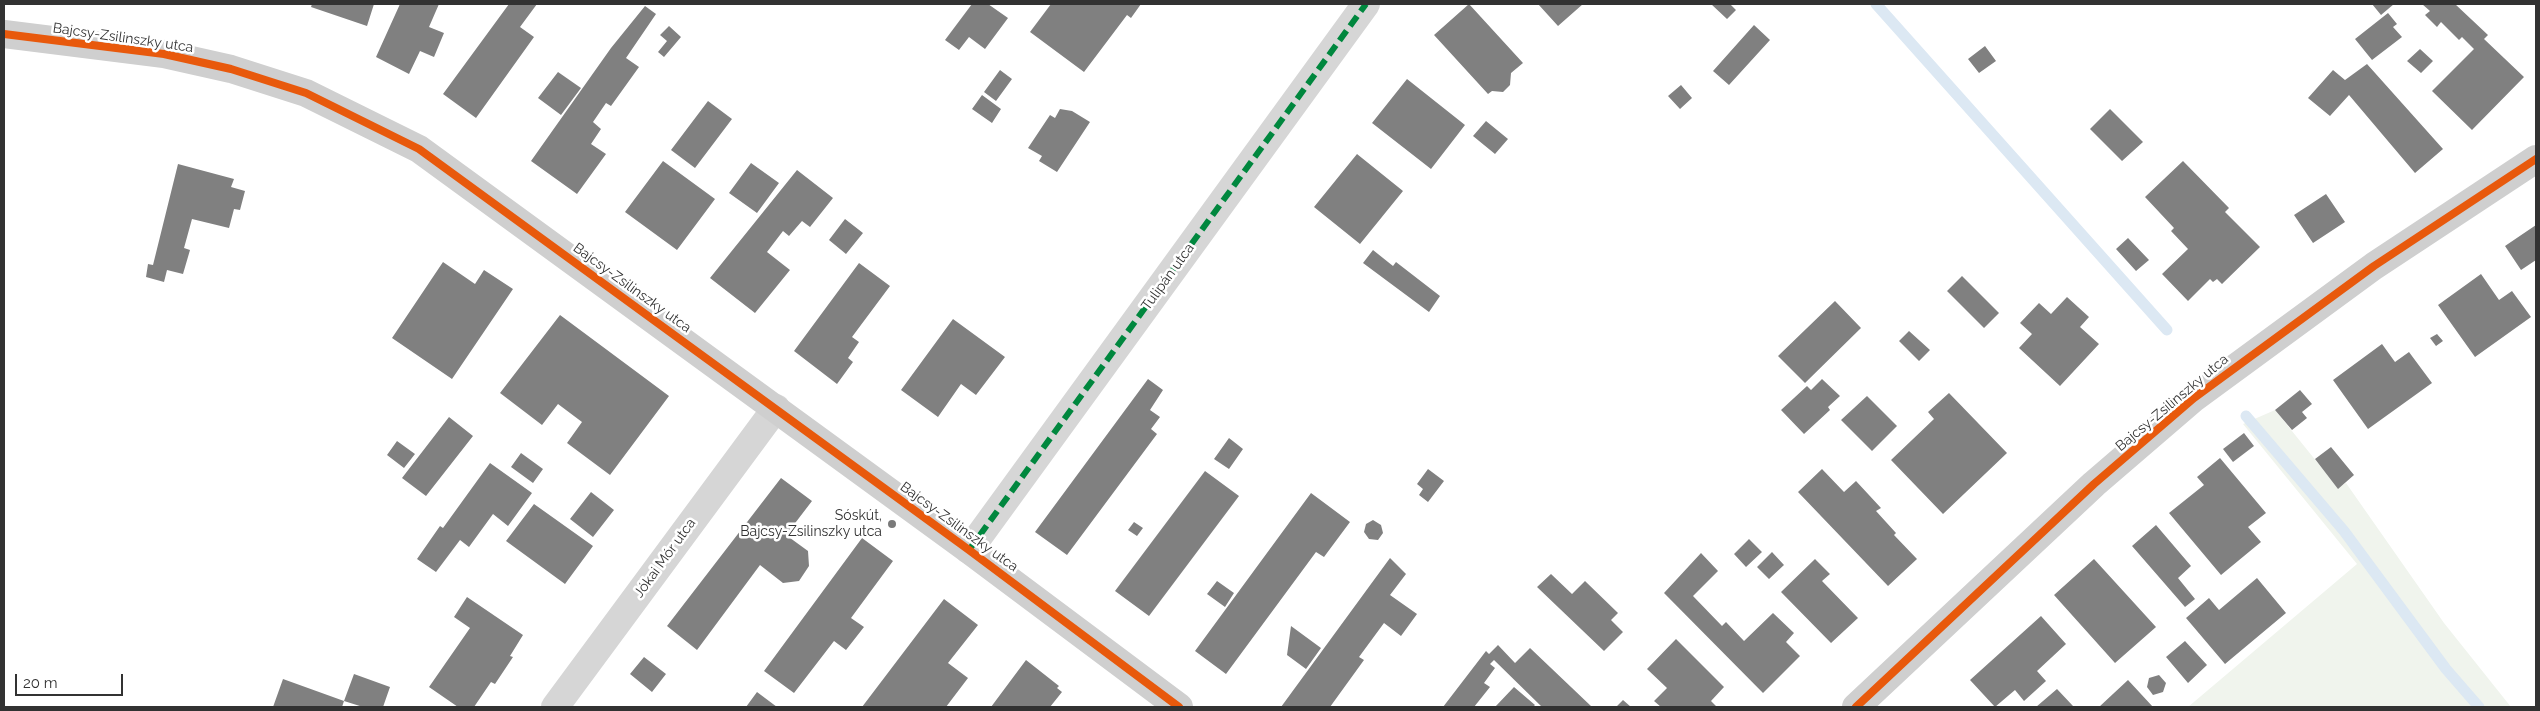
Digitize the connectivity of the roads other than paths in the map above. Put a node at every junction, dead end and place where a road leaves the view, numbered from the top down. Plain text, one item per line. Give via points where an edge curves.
1 (1364, 4) edge
2 (4, 34) edge
3 (2536, 159) edge
4 (776, 408) junction
5 (969, 550) junction
6 (555, 707) edge
7 (1179, 707) edge
8 (1856, 707) edge

1 - 5 street, Tulipán utca
2 - 4 street, Bajcsy-Zsilinszky utca via 164,54 231,68 306,93 375,125 419,149
3 - 8 street, Bajcsy-Zsilinszky utca via 2374,266 2194,398 2094,484
4 - 5 street, Bajcsy-Zsilinszky utca
4 - 6 street, Jókai Mór utca
5 - 7 street, Bajcsy-Zsilinszky utca

